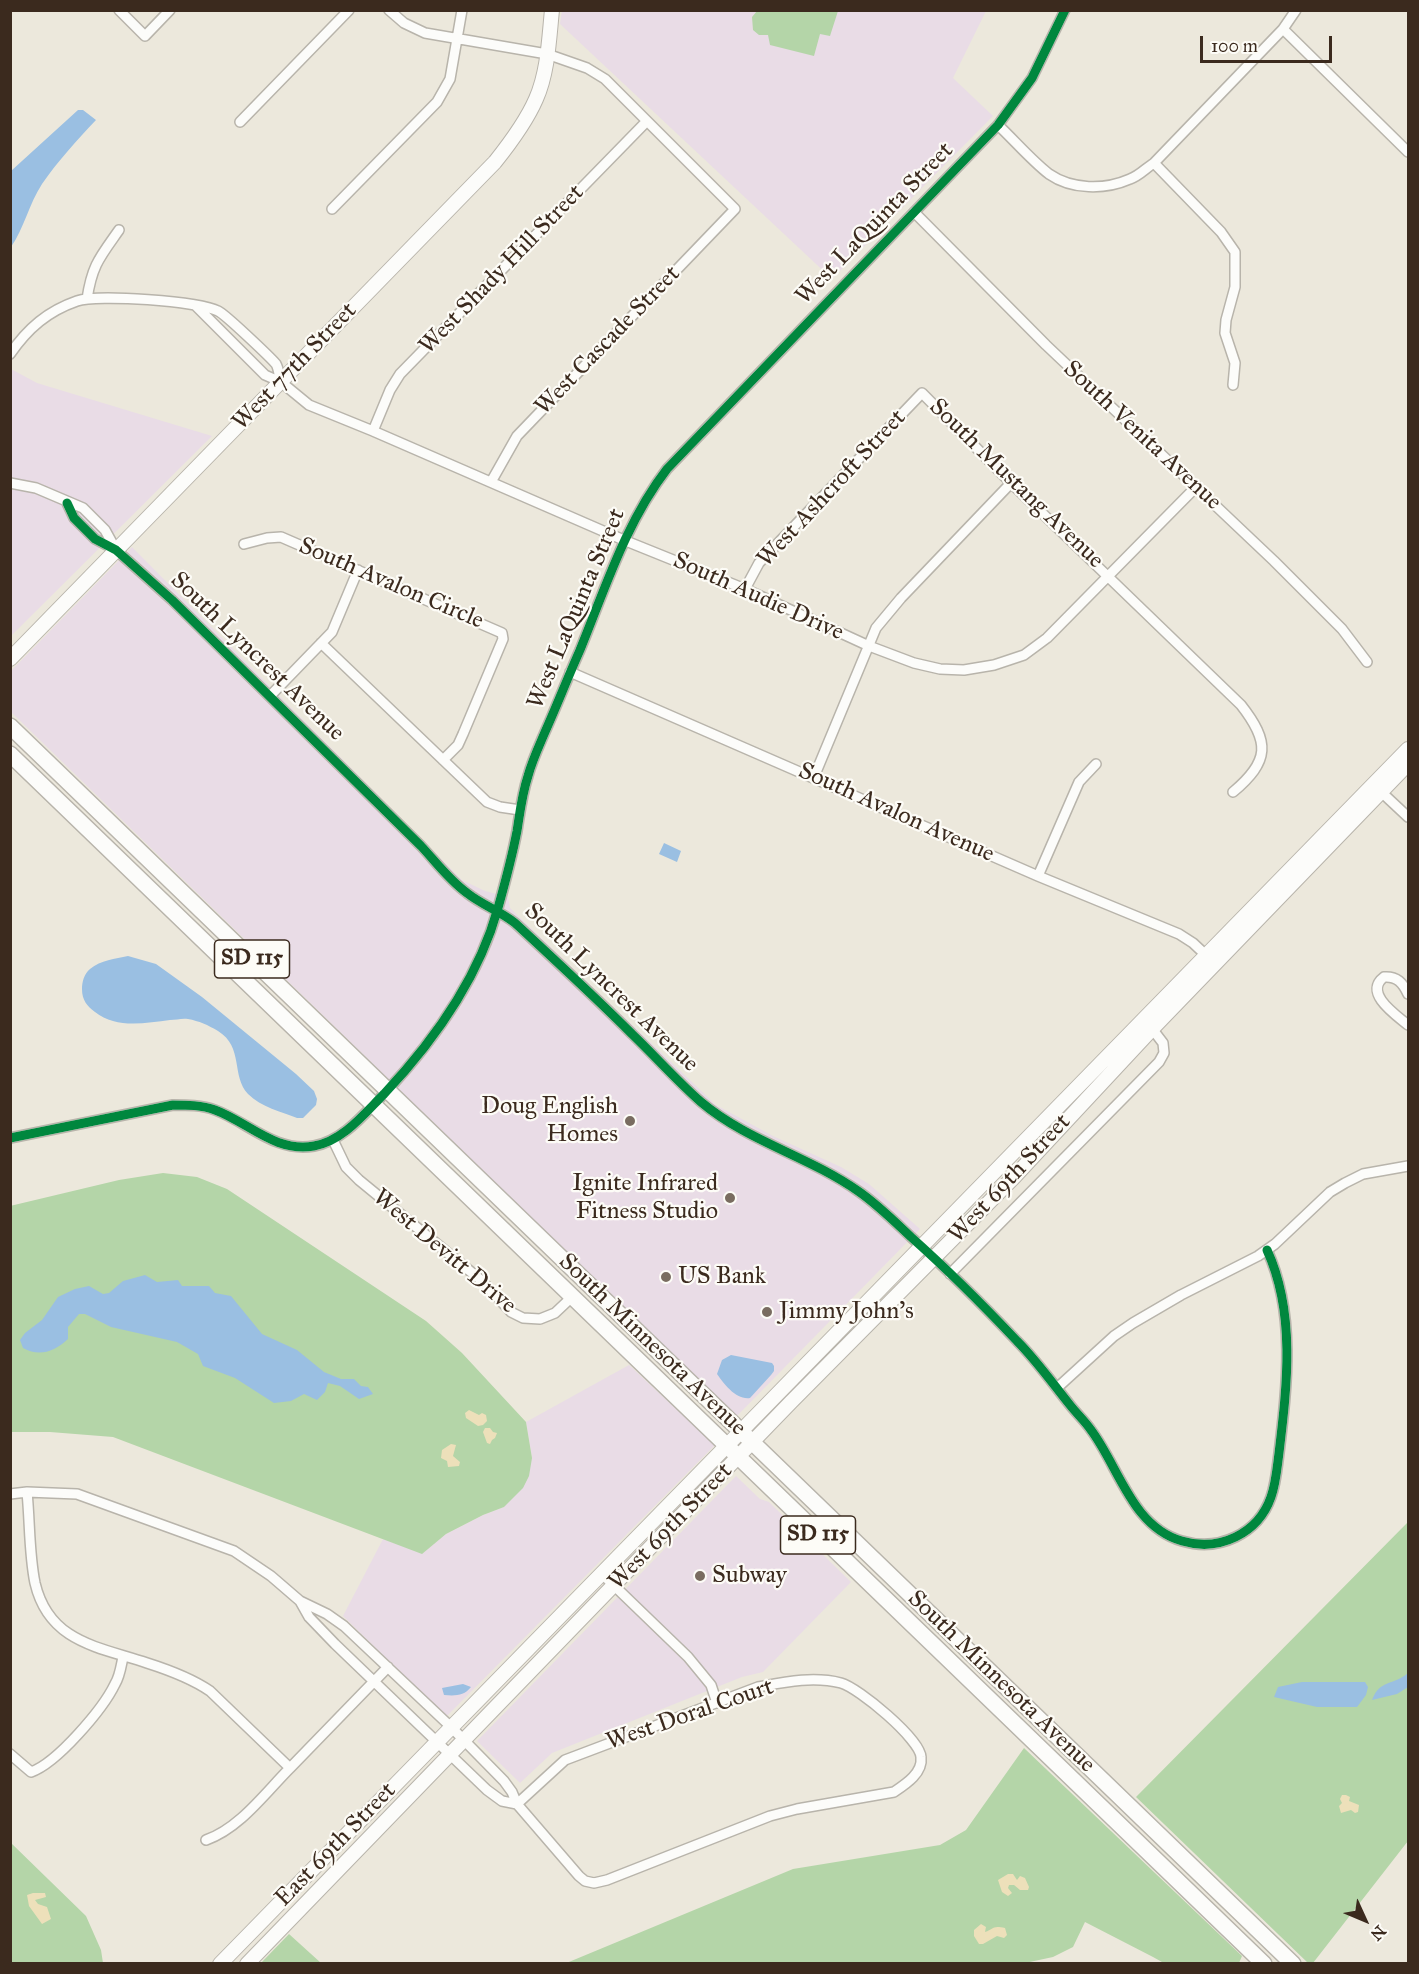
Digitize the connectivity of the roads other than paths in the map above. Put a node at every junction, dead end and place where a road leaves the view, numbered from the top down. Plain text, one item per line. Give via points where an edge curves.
1 (119, 10) edge
2 (170, 10) edge
3 (349, 10) edge
4 (389, 10) edge
5 (462, 10) edge
6 (552, 10) edge
7 (1065, 10) edge
8 (1296, 10) edge
9 (1283, 29) junction
10 (457, 39) junction
11 (547, 54) junction
12 (647, 121) junction
13 (240, 122) dead end
14 (998, 125) junction
15 (1408, 152) edge
16 (1154, 163) junction
17 (332, 209) dead end
18 (914, 212) junction
19 (119, 230) dead end
20 (87, 299) junction
21 (195, 305) junction
22 (12, 349) edge
23 (281, 382) junction
24 (1233, 385) dead end
25 (922, 393) joint
26 (373, 431) junction
27 (491, 482) junction
28 (10, 483) edge
29 (1011, 483) junction
30 (1197, 486) junction
31 (67, 503) junction
32 (626, 541) junction
33 (244, 544) dead end
34 (116, 550) junction
35 (358, 570) junction
36 (1109, 575) junction
37 (745, 589) junction
38 (321, 643) junction
39 (869, 646) junction
40 (10, 659) edge
41 (1368, 662) dead end
42 (570, 672) junction
43 (270, 696) junction
44 (10, 726) edge
45 (1408, 749) edge
46 (10, 754) edge
47 (443, 760) junction
48 (1096, 764) dead end
49 (1408, 764) edge
50 (814, 777) junction
51 (1377, 788) junction
52 (1233, 792) dead end
53 (520, 810) junction
54 (1408, 817) edge
55 (1038, 876) junction
56 (497, 910) junction
57 (1211, 960) junction
58 (1408, 994) edge
59 (1408, 1024) edge
60 (1148, 1025) junction
61 (387, 1090) junction
62 (373, 1105) junction
63 (10, 1138) edge
64 (333, 1140) junction
65 (1408, 1166) edge
66 (922, 1247) junction
67 (1268, 1250) junction
68 (934, 1259) junction
69 (950, 1274) junction
70 (573, 1296) junction
71 (1057, 1388) junction
72 (741, 1431) junction
73 (752, 1442) junction
74 (725, 1446) junction
75 (738, 1458) junction
76 (27, 1492) junction
77 (10, 1494) edge
78 (601, 1573) junction
79 (614, 1586) junction
80 (300, 1601) junction
81 (123, 1657) junction
82 (388, 1667) junction
83 (373, 1682) junction
84 (717, 1703) junction
85 (451, 1727) junction
86 (464, 1740) junction
87 (436, 1742) junction
88 (10, 1754) edge
89 (450, 1755) junction
90 (290, 1768) junction
91 (517, 1804) junction
92 (206, 1840) dead end
93 (220, 1964) edge
94 (247, 1964) edge
95 (1264, 1964) edge
96 (1293, 1964) edge

1 - 2 street via 145,36
3 - 13 street
4 - 10 street via 404,24 425,33
5 - 10 street
6 - 11 main road, West 77th Street
7 - 14 street, West LaQuinta Street via 1032,78
8 - 9 street
9 - 15 street
9 - 16 street
10 - 11 street
10 - 17 street via 450,79 437,102
11 - 12 street via 587,68 605,80
11 - 23 main road, West 77th Street via 533,105 495,162
12 - 26 street, West Shady Hill Street via 400,374
12 - 27 street, West Cascade Street via 735,209 517,436
14 - 16 street via 1049,174 1085,187 1131,179
14 - 18 street, West LaQuinta Street
16 - 24 street via 1221,232 1235,252 1235,287 1225,333 1235,363
18 - 30 street, South Venita Avenue via 1046,345
18 - 32 street, West LaQuinta Street via 667,469 649,492
19 - 20 street via 95,264
20 - 21 street via 107,296
20 - 22 street via 49,312
21 - 23 street, South Audie Drive via 265,375
21 - 23 street via 220,312 276,365
23 - 26 street, South Audie Drive via 309,405
23 - 34 main road, West 77th Street
25 - 29 street, South Mustang Avenue
25 - 37 street, West Ashcroft Street via 759,563
26 - 27 street, South Audie Drive
27 - 32 street, South Audie Drive
28 - 31 street via 36,488
29 - 36 street, South Mustang Avenue
29 - 39 street via 886,614
30 - 36 street, South Audie Drive
30 - 41 street, South Venita Avenue via 1342,629
31 - 34 street via 74,518 95,539
31 - 34 street via 83,508 105,530
32 - 37 street, South Audie Drive
32 - 42 street, West LaQuinta Street
33 - 35 street, South Avalon Circle via 281,537
34 - 40 main road, West 77th Street
34 - 43 street, South Lyncrest Avenue
35 - 38 street via 332,632
35 - 47 street, South Avalon Circle via 502,633 503,639 458,745
36 - 39 street, South Audie Drive via 1047,638 1024,655 994,665 940,669
36 - 52 street, South Mustang Avenue via 1241,705 1255,724 1261,743 1260,764
37 - 39 street, South Audie Drive
38 - 43 street
38 - 47 street
39 - 50 street
42 - 50 street, South Avalon Avenue
42 - 53 street, West LaQuinta Street via 528,774
43 - 56 street, South Lyncrest Avenue via 448,877
44 - 61 main road, South Minnesota Avenue / SD 115
45 - 51 main road, West 69th Street
46 - 62 main road, South Minnesota Avenue / SD 115
47 - 53 street via 487,802
48 - 55 street via 1079,782
49 - 51 main road, West 69th Street
50 - 55 street, South Avalon Avenue
51 - 54 street
51 - 57 main road, West 69th Street
53 - 56 street, West LaQuinta Street
55 - 57 street, South Avalon Avenue via 1179,934
56 - 61 street, West LaQuinta Street via 464,991 438,1032
56 - 66 street, South Lyncrest Avenue via 566,970 701,1102 756,1138 855,1189
57 - 60 main road, West 69th Street
58 - 59 street via 1398,979 1391,976 1377,985 1380,998
60 - 66 main road, West 69th Street
60 - 68 main road, West 69th Street
60 - 69 street, West 69th Street via 1163,1043 1164,1053 1159,1062
61 - 62 street, West LaQuinta Street
61 - 72 main road, South Minnesota Avenue / SD 115
62 - 64 street, West LaQuinta Street
62 - 70 main road, South Minnesota Avenue / SD 115
63 - 64 street via 173,1105 213,1108 266,1138 300,1148
64 - 70 street, West Devitt Drive via 346,1167 359,1180 482,1281 511,1312 523,1318 540,1319 555,1313
65 - 67 street via 1363,1174 1345,1183 1330,1192
66 - 68 street, South Lyncrest Avenue
66 - 72 main road, West 69th Street
67 - 71 street via 1133,1323
67 - 71 street, South Lyncrest Avenue via 1286,1323 1286,1383 1276,1476 1270,1499 1248,1530 1231,1541 1204,1545 1184,1542 1152,1525 1125,1490 1103,1446
68 - 69 street, South Lyncrest Avenue
68 - 73 main road, West 69th Street
69 - 71 street, South Lyncrest Avenue via 1019,1343
70 - 74 main road, South Minnesota Avenue / SD 115
72 - 73 main road, South Minnesota Avenue / SD 115
72 - 74 main road, West 69th Street
73 - 75 main road, West 69th Street
73 - 96 main road, South Minnesota Avenue / SD 115
74 - 75 main road, South Minnesota Avenue / SD 115
74 - 78 main road, West 69th Street
75 - 79 main road, West 69th Street
75 - 95 main road, South Minnesota Avenue / SD 115
76 - 77 street
76 - 80 street via 77,1494 234,1551 272,1576
76 - 81 street via 36,1584 47,1611 71,1637
78 - 79 street
78 - 85 main road, West 69th Street
79 - 84 street via 688,1657 711,1685
79 - 86 main road, West 69th Street
80 - 82 street via 344,1626
80 - 83 street via 309,1617
81 - 88 street via 116,1684 94,1716 44,1765 31,1772
81 - 90 street via 196,1681
82 - 83 street
82 - 85 street
83 - 87 street
83 - 90 street
84 - 91 street, West Doral Court via 565,1760
84 - 91 street, West Doral Court via 758,1687 788,1682 843,1683 866,1696 914,1742 921,1764 911,1779 894,1792 770,1816 594,1883 579,1876
85 - 86 street
85 - 87 main road, East 69th Street
86 - 89 main road, East 69th Street
86 - 91 street via 504,1781
87 - 89 street
87 - 93 main road, East 69th Street
89 - 91 street via 502,1801
89 - 94 main road, East 69th Street
90 - 92 street via 236,1823

